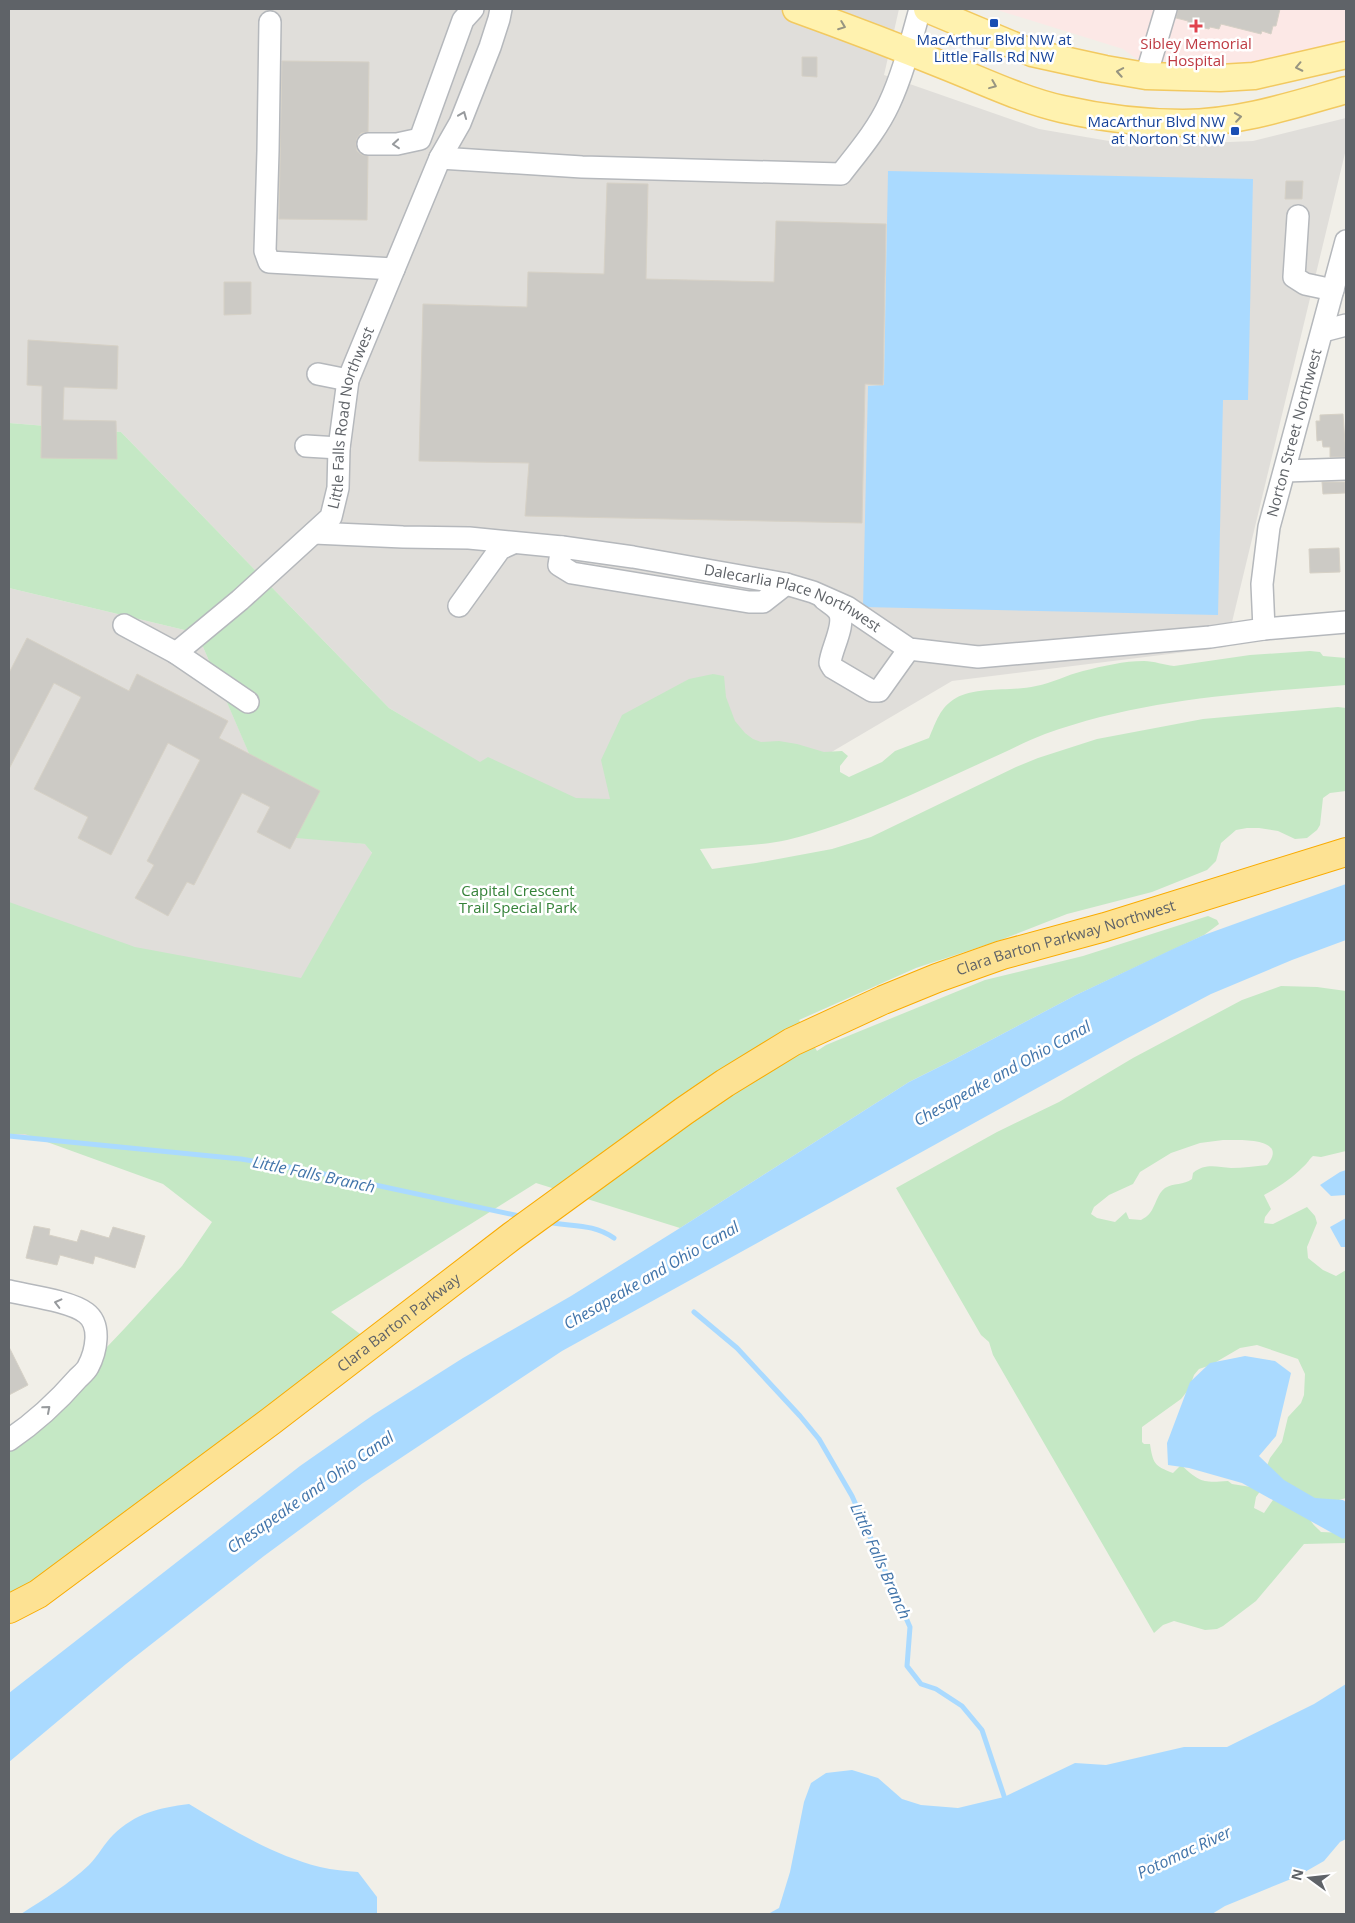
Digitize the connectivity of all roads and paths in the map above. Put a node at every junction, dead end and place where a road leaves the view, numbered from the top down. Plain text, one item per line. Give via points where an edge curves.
1 (473, 9) edge
2 (478, 9) edge
3 (500, 9) edge
4 (796, 9) edge
5 (920, 9) edge
6 (927, 9) edge
7 (1166, 9) edge
8 (270, 22) dead end
9 (908, 51) junction
10 (1346, 55) edge
11 (1146, 76) junction
12 (1346, 90) edge
13 (368, 144) dead end
14 (440, 158) junction
15 (1298, 216) dead end
16 (1346, 241) edge
17 (394, 270) junction
18 (1333, 290) junction
19 (1346, 325) edge
20 (1323, 332) junction
21 (318, 374) dead end
22 (348, 380) junction
23 (306, 446) dead end
24 (339, 448) junction
25 (1346, 469) edge
26 (1285, 471) junction
27 (314, 533) junction
28 (513, 543) junction
29 (820, 595) junction
30 (459, 606) dead end
31 (1346, 622) edge
32 (124, 625) dead end
33 (1264, 629) junction
34 (909, 649) junction
35 (176, 654) junction
36 (248, 702) dead end
37 (1346, 852) edge
38 (792, 1042) joint
39 (9, 1291) edge
40 (9, 1440) edge
41 (9, 1609) edge

1 -> 13 street via 463,20 420,140
2 - 14 street via 440,119
14 -> 3 street, Little Falls Road Northwest via 460,122 490,46
4 -> 9 main road
5 - 9 street
11 -> 6 main road via 1032,53
7 - 11 street
8 - 17 street via 264,252 269,262
9 -> 12 main road via 1027,99 1062,109 1138,121 1184,123 1241,117
9 - 14 street via 888,105 841,174 582,167
10 -> 11 main road via 1254,76
14 - 17 street, Little Falls Road Northwest
15 - 18 street via 1294,277 1305,284
16 - 18 street, Norton Street Northwest
17 - 22 street, Little Falls Road Northwest
18 - 20 street, Norton Street Northwest
19 - 20 street
20 - 26 street, Norton Street Northwest
21 - 22 street
22 - 24 street, Little Falls Road Northwest
23 - 24 street
24 - 27 street, Little Falls Road Northwest via 338,488 332,517
25 - 26 street
26 - 33 street, Norton Street Northwest via 1269,527 1262,591
27 - 28 street, Dalecarlia Place Northwest via 469,538
27 - 35 street, Little Falls Road Northwest
28 - 29 street, Dalecarlia Place Northwest via 633,557 786,584
28 - 30 street via 500,549
29 - 34 street, Dalecarlia Place Northwest via 847,607
29 - 34 street via 841,618 830,656 833,668 872,691 879,691
31 - 33 street, Dalecarlia Place Northwest
32 - 35 street
33 - 34 street, Dalecarlia Place Northwest via 1210,637 978,657
35 - 36 street
37 - 38 highway, Clara Barton Parkway Northwest via 1106,927 1002,955 937,978
38 - 41 highway, Clara Barton Parkway via 692,1105 512,1236 38,1594
40 -> 39 street via 66,1392 88,1367 97,1339 96,1329 86,1313

